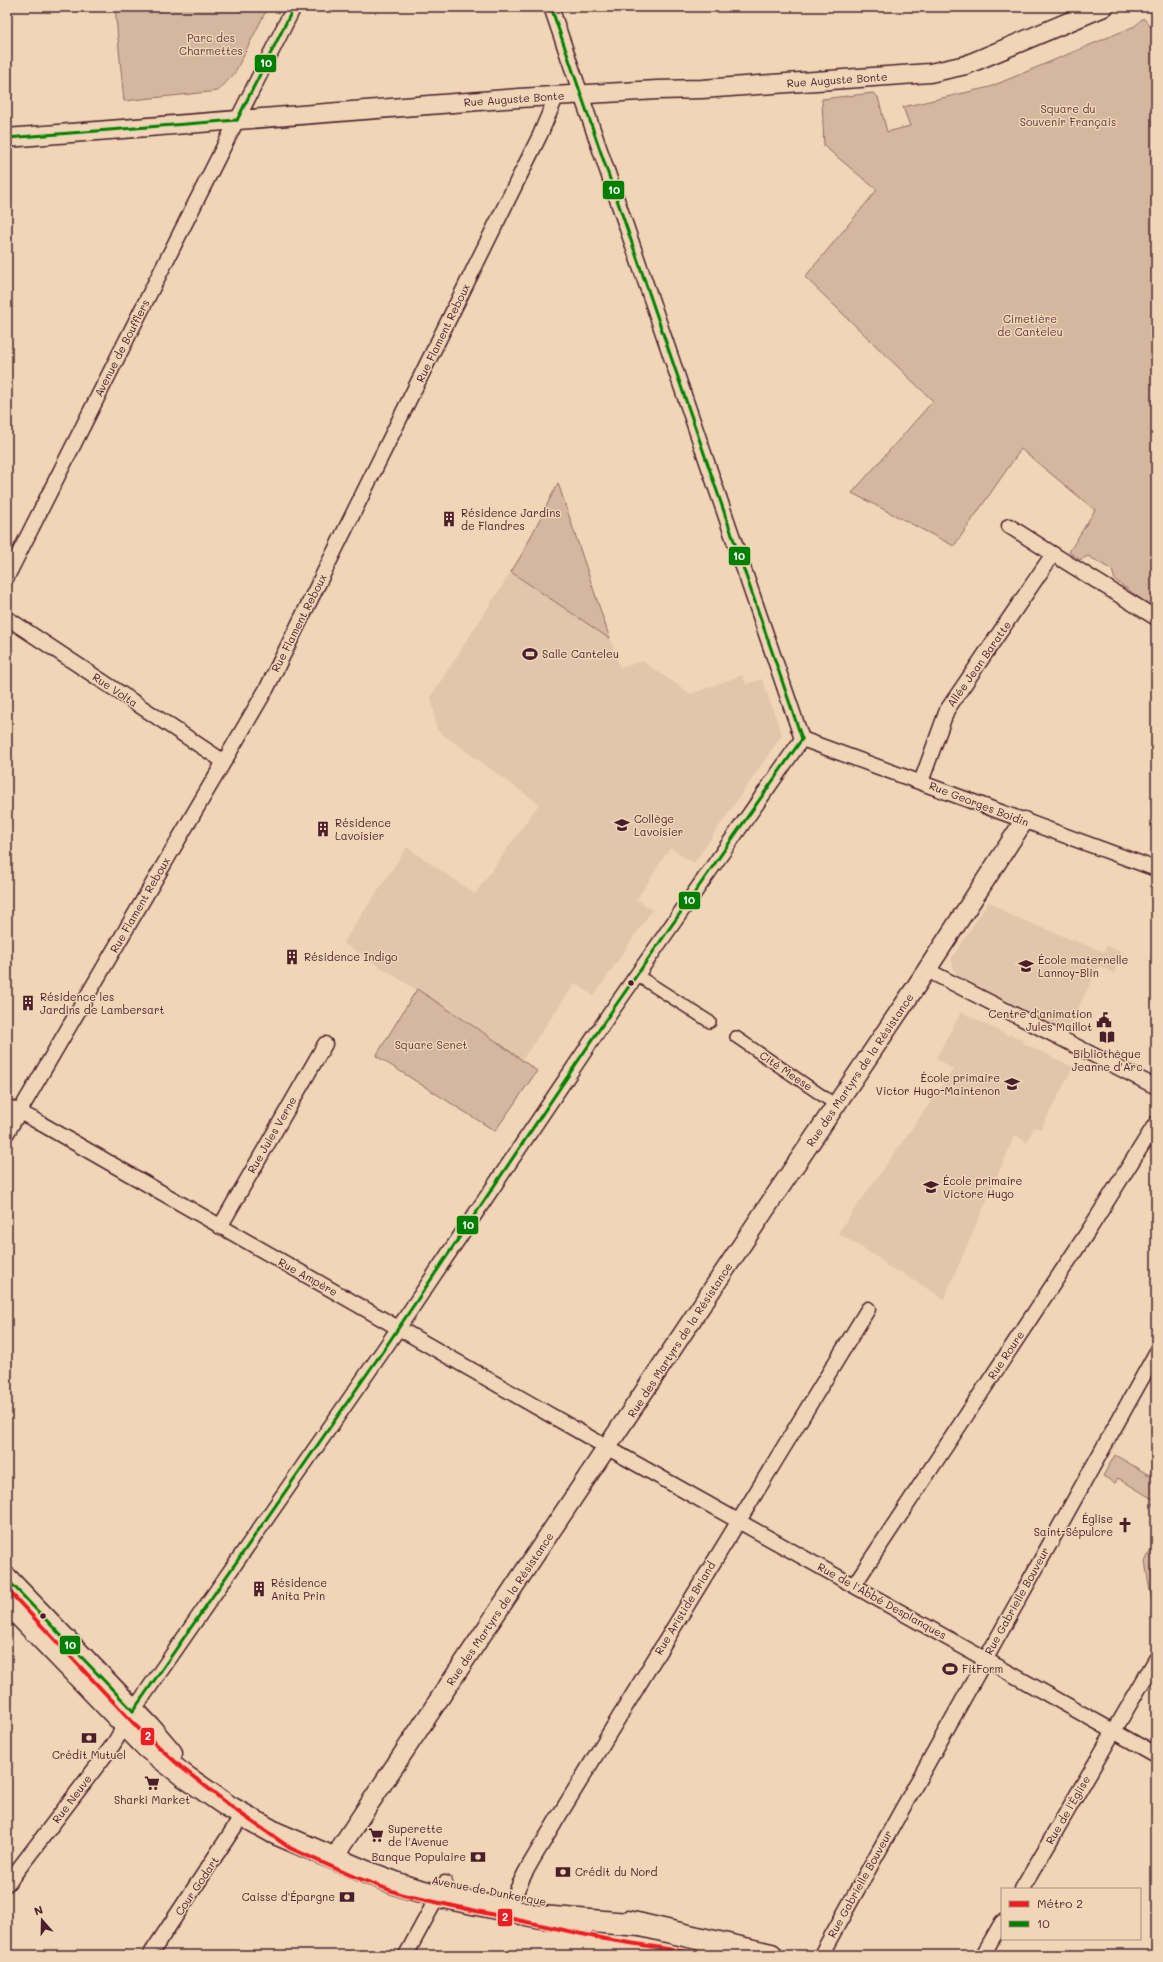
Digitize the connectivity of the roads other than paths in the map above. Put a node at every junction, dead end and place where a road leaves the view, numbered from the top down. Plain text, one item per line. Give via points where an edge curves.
1 (294, 7) edge
2 (551, 7) edge
3 (1104, 7) edge
4 (581, 94) junction
5 (557, 96) junction
6 (237, 120) junction
7 (7, 138) edge
8 (1009, 526) dead end
9 (1054, 554) junction
10 (7, 576) edge
11 (7, 618) edge
12 (1156, 618) edge
13 (802, 739) junction
14 (223, 761) junction
15 (921, 782) junction
16 (1024, 821) junction
17 (1156, 869) edge
18 (927, 970) junction
19 (638, 976) junction
20 (710, 1022) dead end
21 (736, 1037) dead end
22 (325, 1044) dead end
23 (1156, 1087) edge
24 (836, 1105) junction
25 (13, 1109) edge
26 (1156, 1123) edge
27 (7, 1133) edge
28 (220, 1227) junction
29 (868, 1309) dead end
30 (398, 1328) junction
31 (1156, 1353) edge
32 (608, 1448) junction
33 (738, 1521) junction
34 (7, 1579) edge
35 (854, 1585) junction
36 (7, 1602) edge
37 (985, 1658) junction
38 (1156, 1659) edge
39 (129, 1718) junction
40 (1114, 1731) junction
41 (1156, 1755) edge
42 (242, 1816) junction
43 (336, 1858) junction
44 (7, 1884) edge
45 (1023, 1888) edge
46 (442, 1890) junction
47 (511, 1904) junction
48 (1001, 1924) edge
49 (150, 1955) edge
50 (406, 1955) edge
51 (771, 1955) edge
52 (821, 1955) edge
53 (983, 1955) edge

1 - 6 street, Avenue de Boufflers
2 - 4 street
3 - 4 street, Rue Auguste Bonte via 966,65 943,71 696,89
4 - 5 street, Rue Auguste Bonte
4 - 13 street
5 - 6 street, Rue Auguste Bonte
5 - 14 street, Rue Flament Reboux via 284,655
6 - 7 street, Rue Auguste Bonte
6 - 10 street, Avenue de Boufflers
8 - 9 street
9 - 12 street
9 - 15 street, Allée Jean Baratte via 947,710
11 - 14 street, Rue Volta
13 - 15 street, Rue Georges Boidin
13 - 19 street, Rue Neuve
14 - 25 street, Rue Flament Reboux
15 - 16 street, Rue Georges Boidin
16 - 17 street, Rue Georges Boidin
16 - 18 street, Rue des Martyrs de la Résistance
18 - 23 street
18 - 24 street, Rue des Martyrs de la Résistance
19 - 20 street
19 - 30 street, Rue Neuve
21 - 24 street, Cité Meese
22 - 28 street, Rue Jules Verne
24 - 32 street, Rue des Martyrs de la Résistance
25 - 27 street, Rue Flament Reboux
25 - 28 street, Rue Ampère
26 - 35 street, Rue Roure via 1089,1230
28 - 30 street, Rue Ampère
29 - 33 street, Rue Aristide Briand
30 - 32 street, Rue Ampère
30 - 39 street, Rue Neuve
31 - 37 street, Rue Gabrielle Bouveur
32 - 33 street, Rue de l'Abbé Desplanques
32 - 43 street, Rue des Martyrs de la Résistance
33 - 35 street, Rue de l'Abbé Desplanques
33 - 47 street, Rue Aristide Briand via 522,1878
34 - 39 main road, Avenue de Dunkerque
35 - 37 street, Rue de l'Abbé Desplanques
36 - 39 main road, Avenue de Dunkerque
37 - 40 street, Rue de l'Abbé Desplanques
37 - 52 street, Rue Gabrielle Bouveur
38 - 40 street, Rue de l'Église
39 - 42 main road, Avenue de Dunkerque via 157,1737 195,1784
39 - 44 street, Rue Neuve via 113,1745
40 - 41 street, Rue de l'Abbé Desplanques
40 - 45 street, Rue de l'Église
42 - 43 main road, Avenue de Dunkerque via 290,1840
42 - 49 street, Cour Godart
43 - 46 main road, Avenue de Dunkerque
46 - 47 main road, Avenue de Dunkerque
46 - 50 street
47 - 51 main road, Avenue de Dunkerque via 560,1904
48 - 53 street

